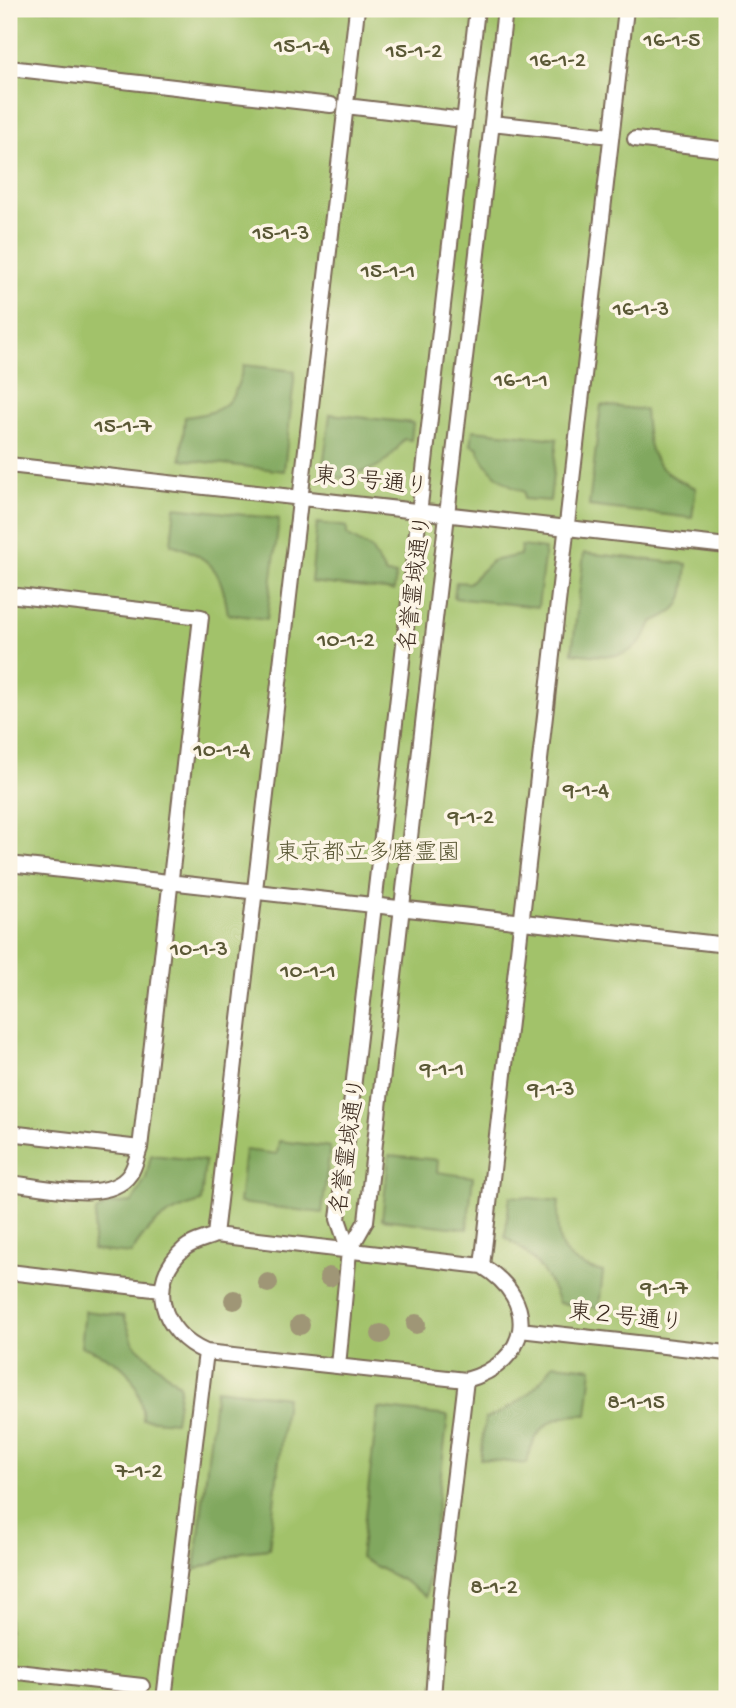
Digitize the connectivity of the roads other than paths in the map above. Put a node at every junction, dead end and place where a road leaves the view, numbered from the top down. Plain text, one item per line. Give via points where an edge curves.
1 (357, 9) edge
2 (477, 9) edge
3 (505, 9) edge
4 (626, 9) edge
5 (9, 68) edge
6 (338, 106) junction
7 (464, 120) junction
8 (492, 123) junction
9 (611, 136) junction
10 (635, 139) dead end
11 (727, 149) edge
12 (9, 465) edge
13 (301, 498) junction
14 (419, 511) junction
15 (448, 514) junction
16 (566, 528) junction
17 (727, 546) edge
18 (9, 596) edge
19 (9, 864) edge
20 (170, 882) junction
21 (255, 892) junction
22 (374, 905) junction
23 (402, 908) junction
24 (521, 921) junction
25 (727, 945) edge
26 (9, 1133) edge
27 (140, 1148) junction
28 (9, 1183) edge
29 (215, 1235) junction
30 (349, 1251) junction
31 (482, 1266) junction
32 (9, 1272) edge
33 (162, 1290) junction
34 (520, 1330) junction
35 (206, 1353) junction
36 (727, 1353) edge
37 (338, 1367) junction
38 (466, 1381) junction
39 (9, 1671) edge
40 (142, 1686) dead end
41 (164, 1699) edge
42 (433, 1699) edge

1 - 6 lane
2 - 7 lane, 名誉霊域通り
3 - 8 lane, 名誉霊域通り
4 - 9 lane
5 - 6 lane
6 - 7 lane
6 - 13 lane
7 - 14 lane, 名誉霊域通り
8 - 9 lane
8 - 15 lane, 名誉霊域通り
9 - 16 lane
10 - 11 lane
12 - 13 lane, 東３号通り
13 - 14 lane, 東３号通り
13 - 21 lane
14 - 15 lane, 東３号通り
14 - 22 lane, 名誉霊域通り
15 - 16 lane, 東３号通り
15 - 23 lane, 名誉霊域通り
16 - 17 lane, 東３号通り
16 - 24 lane
18 - 20 lane via 201,617
19 - 20 lane
20 - 21 lane
20 - 27 lane
21 - 22 lane
21 - 29 lane
22 - 23 lane
22 - 30 lane, 名誉霊域通り via 338,1219
23 - 24 lane
23 - 30 lane, 名誉霊域通り via 366,1221
24 - 25 lane
24 - 31 lane
26 - 27 lane
27 - 28 lane via 130,1174 112,1190
29 - 30 lane
29 - 33 lane via 187,1245 170,1264
30 - 31 lane
30 - 37 lane
31 - 34 lane via 502,1278 513,1294
32 - 33 lane
33 - 35 lane via 173,1328 187,1344
34 - 36 lane, 東２号通り
34 - 38 lane via 505,1363
35 - 37 lane
35 - 41 lane
37 - 38 lane
38 - 42 lane
39 - 40 lane

